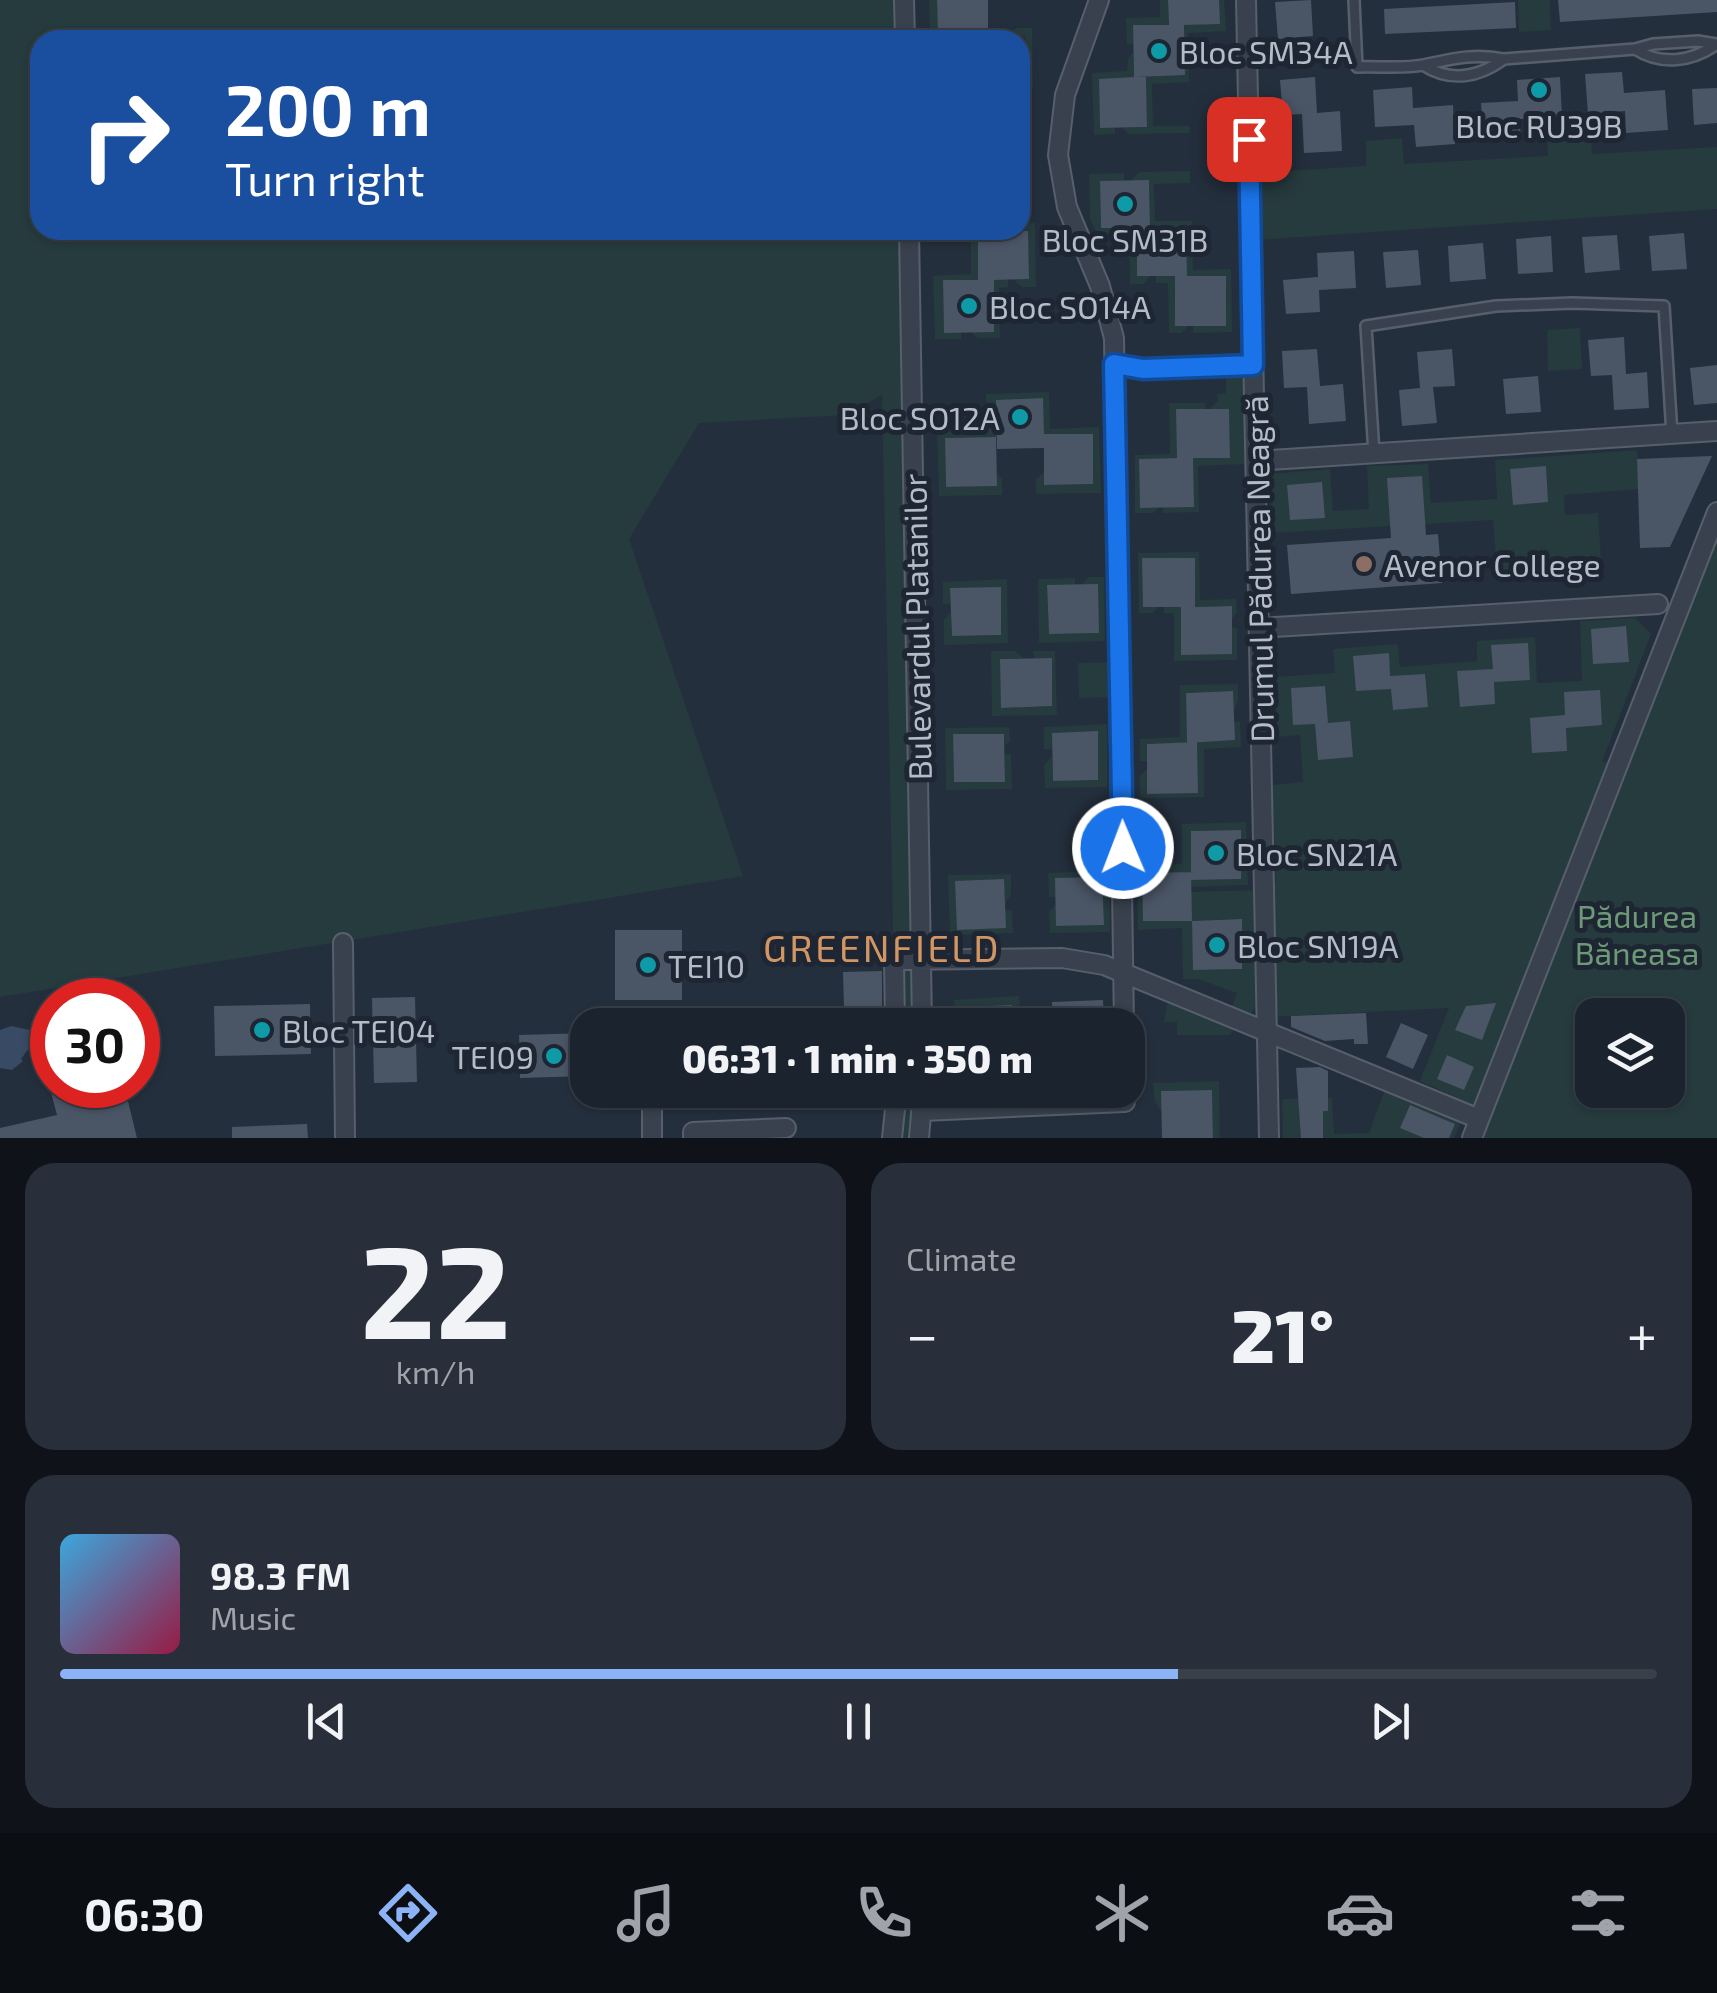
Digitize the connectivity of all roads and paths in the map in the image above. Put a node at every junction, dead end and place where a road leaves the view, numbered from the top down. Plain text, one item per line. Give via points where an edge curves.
1 (904, 0) edge
2 (1099, 0) edge
3 (1246, 0) edge
4 (1354, 0) edge
5 (905, 30) edge
6 (1717, 44) edge
7 (1635, 49) junction
8 (1504, 59) junction
9 (1424, 65) junction
10 (909, 240) edge
11 (1114, 364) junction
12 (1253, 365) junction
13 (1717, 431) edge
14 (1672, 435) junction
15 (1374, 454) junction
16 (1256, 460) junction
17 (1717, 512) edge
18 (1658, 604) dead end
19 (1259, 628) junction
20 (343, 943) dead end
21 (920, 960) junction
22 (1124, 975) junction
23 (895, 1008) edge
24 (921, 1008) edge
25 (1124, 1008) edge
26 (1267, 1031) junction
27 (894, 1108) edge
28 (990, 1108) edge
29 (652, 1111) dead end
30 (923, 1111) joint
31 (1480, 1118) junction
32 (786, 1128) dead end
33 (344, 1138) edge
34 (652, 1138) edge
35 (693, 1138) edge
36 (892, 1138) edge
37 (919, 1138) edge
38 (1269, 1138) edge
39 (1472, 1138) edge

1 - 5 street
2 - 11 street via 1065,95 1058,155 1071,220 1110,314
3 - 12 street, Drumul Pădurea Neagră
4 - 9 lane via 1357,67
6 - 7 lane
6 - 7 lane via 1684,59 1649,58
7 - 8 lane
8 - 9 lane via 1486,55
8 - 9 lane via 1466,76 1436,74
10 - 21 street, Bulevardul Platanilor
11 - 12 street
11 - 22 street
12 - 16 street, Drumul Pădurea Neagră
13 - 14 street
14 - 15 street
14 - 15 lane via 1664,306 1496,306 1366,326
15 - 16 street
16 - 19 street, Drumul Pădurea Neagră
17 - 31 street
18 - 19 street
19 - 26 street, Drumul Pădurea Neagră
20 - 33 street
21 - 22 street via 1062,958
21 - 23 street via 894,960
21 - 24 street, Bulevardul Platanilor
22 - 25 street
22 - 26 street
26 - 31 street
26 - 38 street, Drumul Pădurea Neagră
27 - 36 street
28 - 30 street
29 - 34 street
30 - 37 street
31 - 39 street
32 - 35 street via 693,1132

